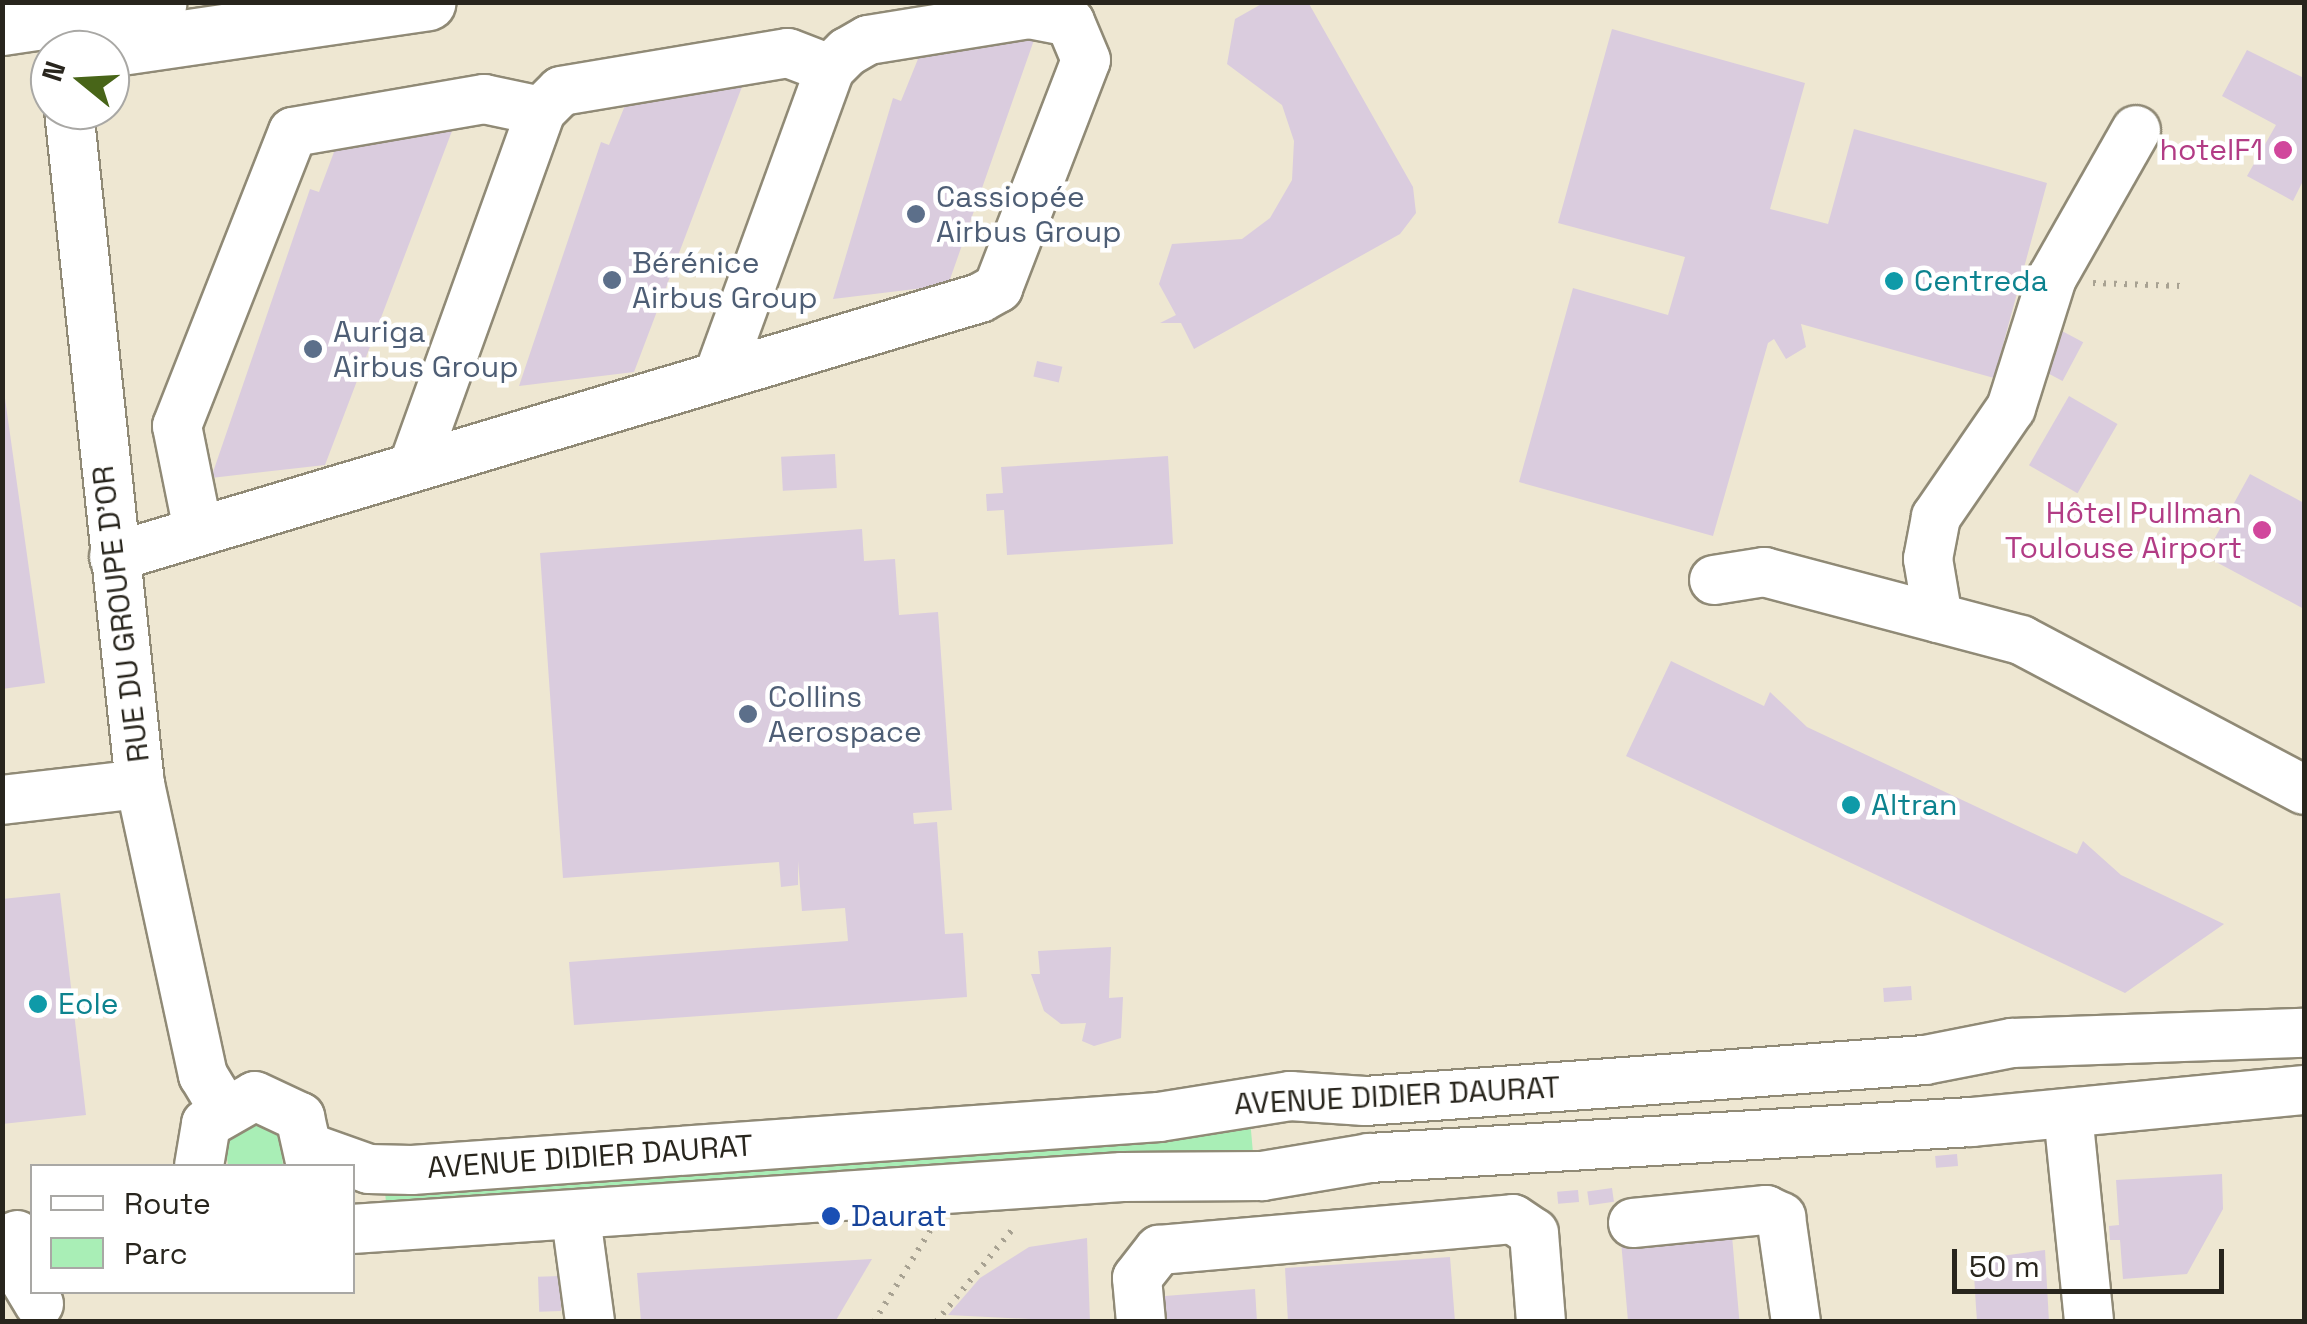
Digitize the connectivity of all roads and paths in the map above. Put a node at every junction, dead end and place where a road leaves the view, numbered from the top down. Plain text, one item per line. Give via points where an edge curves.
1 (168, 2) edge
2 (428, 2) edge
3 (2, 27) edge
4 (130, 46) edge
5 (30, 60) edge
6 (2, 64) edge
7 (830, 70) junction
8 (541, 111) junction
9 (71, 130) edge
10 (2136, 130) dead end
11 (2052, 278) junction
12 (2182, 286) dead end
13 (719, 374) junction
14 (414, 464) junction
15 (198, 530) junction
16 (114, 557) junction
17 (1714, 580) dead end
18 (1938, 618) junction
19 (140, 784) junction
20 (2304, 790) edge
21 (2, 800) edge
22 (2304, 1034) edge
23 (2304, 1090) edge
24 (222, 1107) junction
25 (2068, 1114) junction
26 (312, 1158) edge
27 (200, 1164) edge
28 (343, 1164) edge
29 (355, 1166) edge
30 (576, 1218) junction
31 (1017, 1223) dead end
32 (1633, 1223) dead end
33 (355, 1228) edge
34 (931, 1229) dead end
35 (17, 1235) edge
36 (30, 1290) edge
37 (32, 1294) edge
38 (38, 1304) dead end
39 (590, 1322) edge
40 (874, 1322) edge
41 (936, 1322) edge
42 (1141, 1322) edge
43 (1541, 1322) edge
44 (1796, 1322) edge
45 (2089, 1322) edge

1 - 3 highway
2 - 4 highway
5 - 6 highway
7 - 8 street via 788,53 581,82
7 - 13 street
7 - 13 street via 868,40 1028,14 1070,22 1086,43 998,288
8 - 14 street
8 - 15 street via 484,100 292,132 177,426
9 - 16 street, RUE DU GROUPE D'OR
10 - 11 street
11 - 12 path
11 - 18 street via 2011,408 1936,517 1928,559
13 - 14 street
14 - 15 street
15 - 16 street
16 - 19 street, RUE DU GROUPE D'OR
17 - 18 street via 1764,572
18 - 20 street via 2021,640
19 - 21 street
19 - 24 street, RUE DU GROUPE D'OR via 203,1076
22 - 29 street, AVENUE DIDIER DAURAT via 2012,1043 1888,1063 1364,1101 1290,1096 1159,1117 412,1170
23 - 25 street, AVENUE DIDIER DAURAT
24 - 26 street via 254,1096 287,1106
24 - 27 street via 206,1124
25 - 30 street, AVENUE DIDIER DAURAT
25 - 45 street
26 - 28 street, AVENUE DIDIER DAURAT
30 - 33 street, AVENUE DIDIER DAURAT
30 - 39 street
31 - 41 path
32 - 44 street via 1766,1210 1781,1217
34 - 40 path
35 - 36 street via 21,1274
37 - 38 street
42 - 43 street via 1137,1278 1159,1250 1513,1219 1534,1233

